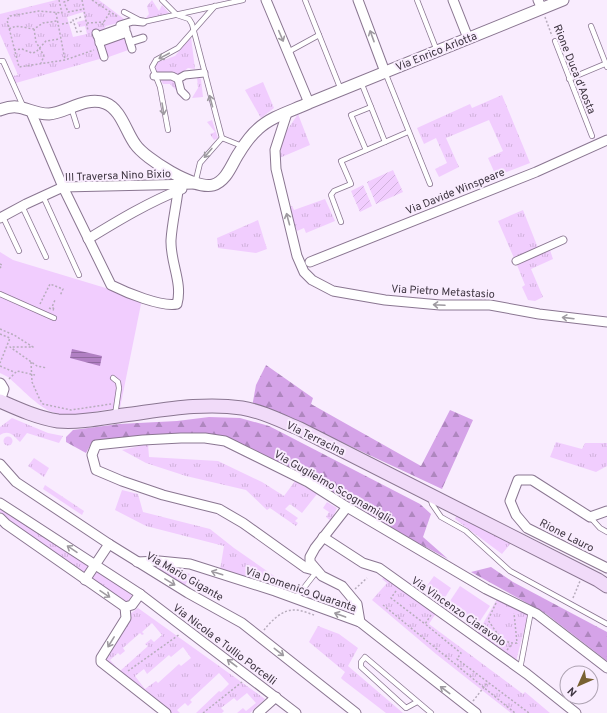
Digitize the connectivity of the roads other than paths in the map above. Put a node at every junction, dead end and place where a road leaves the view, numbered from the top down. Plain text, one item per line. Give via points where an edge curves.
1 (162, 0) edge
2 (240, 0) edge
3 (266, 0) edge
4 (305, 0) edge
5 (358, 0) edge
6 (417, 0) edge
7 (453, 0) edge
8 (563, 0) edge
9 (540, 4) edge
10 (215, 6) junction
11 (124, 12) dead end
12 (177, 15) junction
13 (143, 22) junction
14 (590, 26) dead end
15 (192, 31) junction
16 (319, 35) junction
17 (143, 38) dead end
18 (468, 38) junction
19 (555, 42) road end
20 (99, 43) junction
21 (438, 51) junction
22 (288, 52) junction
23 (104, 57) dead end
24 (0, 62) edge
25 (607, 64) edge
26 (385, 72) junction
27 (204, 73) junction
28 (154, 76) junction
29 (178, 79) junction
30 (570, 79) junction
31 (361, 82) junction
32 (341, 90) junction
33 (186, 96) dead end
34 (309, 103) junction
35 (71, 107) junction
36 (371, 107) junction
37 (0, 110) edge
38 (27, 110) junction
39 (287, 113) junction
40 (78, 126) dead end
41 (168, 130) dead end
42 (408, 132) junction
43 (592, 136) dead end
44 (222, 138) junction
45 (607, 140) edge
46 (385, 142) junction
47 (244, 146) junction
48 (366, 150) junction
49 (195, 184) junction
50 (430, 184) dead end
51 (63, 187) junction
52 (178, 191) junction
53 (43, 196) junction
54 (22, 206) junction
55 (2, 217) edge
56 (341, 222) dead end
57 (88, 240) junction
58 (563, 240) dead end
59 (19, 251) dead end
60 (46, 257) dead end
61 (516, 261) dead end
62 (310, 262) dead end
63 (79, 275) dead end
64 (0, 294) edge
65 (54, 318) dead end
66 (607, 322) edge
67 (113, 378) dead end
68 (4, 382) edge
69 (0, 398) edge
70 (0, 401) edge
71 (114, 416) junction
72 (0, 464) edge
73 (429, 494) junction
74 (0, 503) edge
75 (347, 507) junction
76 (607, 512) edge
77 (590, 517) junction
78 (0, 518) edge
79 (607, 532) edge
80 (323, 537) junction
81 (109, 544) junction
82 (136, 562) junction
83 (95, 565) junction
84 (607, 568) edge
85 (317, 571) junction
86 (85, 580) junction
87 (607, 586) edge
88 (140, 594) junction
89 (296, 599) junction
90 (125, 607) junction
91 (531, 611) junction
92 (360, 622) junction
93 (607, 624) edge
94 (607, 668) edge
95 (520, 669) junction
96 (276, 697) junction
97 (417, 702) junction
98 (166, 713) edge
99 (258, 713) edge
100 (296, 713) edge
101 (356, 713) edge
102 (431, 713) edge
103 (476, 713) edge
104 (576, 713) edge

1 - 12 lane
2 - 10 lane
3 -> 22 street
4 - 16 lane
26 -> 5 street
6 - 21 lane
7 - 18 street
8 - 9 street, Via Enrico Arlotta
9 - 18 street, Via Enrico Arlotta
10 - 12 lane
10 - 15 lane
11 - 13 lane
12 - 13 lane
12 - 15 lane via 189,19
13 - 20 street via 127,23 98,32 97,36 125,26 126,29 98,38
14 - 25 lane
15 - 27 lane
15 -> 28 lane via 178,48 156,60 152,67
16 - 22 lane
16 - 32 lane
17 - 20 street via 131,45 127,33
18 - 21 street, Via Enrico Arlotta
19 - 30 lane, Rione Duca d'Aosta
20 - 23 street
21 - 26 street, Via Enrico Arlotta
22 - 34 street
24 - 38 lane via 3,61
25 - 30 lane
26 - 31 street, Via Enrico Arlotta
26 - 42 lane
27 - 29 street via 185,74
44 -> 27 lane
28 - 29 street via 172,76
28 -> 41 lane via 160,87
29 - 33 street via 181,91
30 - 43 lane, Rione Duca d'Aosta
31 - 32 street, Via Enrico Arlotta
31 - 36 lane
32 - 34 street, Via Enrico Arlotta
34 - 39 street, Via Enrico Arlotta
35 - 38 street via 52,114
35 - 40 lane
35 - 49 street via 98,101 107,104 123,121 135,144 144,154
36 - 46 lane
36 - 48 lane via 351,115
37 - 38 street via 10,106
38 - 51 street
39 - 47 street, Via Enrico Arlotta via 257,129
66 -> 39 street, Via Pietro Metastasio via 490,305 440,305 385,300 333,291 312,280 304,272 297,256 276,169 275,150
42 - 46 lane
42 - 50 lane
44 - 47 lane
44 -> 49 lane via 200,163
45 - 62 street, Via Davide Winspeare
46 - 48 lane
47 - 49 street, Via Enrico Arlotta via 222,180 214,185
48 - 56 lane via 341,160 351,184 334,191 331,195
49 - 51 street, III Traversa Nino Bixio
49 - 52 street
51 - 53 street, III Traversa Nino Bixio
51 - 57 street
52 - 57 street via 122,218
52 - 57 street via 171,240 179,286 177,304 169,306 124,292 111,285
53 - 54 street, III Traversa Nino Bixio
53 - 63 lane
54 - 55 street, III Traversa Nino Bixio
54 - 60 lane
55 - 59 lane
58 - 61 street
64 - 65 lane
67 - 71 lane via 119,385
68 - 69 street
70 - 71 main road, Via Terracina via 58,421
71 - 73 main road, Via Terracina via 186,407 244,408 300,429
72 - 81 street, Via Mario Gigante via 16,482
73 - 87 main road, Via Terracina
73 - 93 lane via 441,517 466,531 510,571
83 -> 74 street, Via Nicola e Tullio Porcelli
75 - 80 street
75 - 85 street, Via Guglielmo Scognamiglio via 308,482 225,441 181,438 96,445 92,455 96,470 163,495 219,509 306,568
75 - 91 street, Via Guglielmo Scognamiglio via 500,596
76 - 77 street
77 - 79 lane
77 - 84 street, Rione Lauro via 532,480 518,480 510,501 516,515 527,528
78 - 86 street
80 - 85 street via 310,558 312,567
80 - 95 street, Via Vincenzo Ciaravolo via 363,563 379,568
81 - 82 street, Via Mario Gigante
81 - 83 street
89 -> 82 street, Via Domenico Quaranta via 190,564
82 -> 101 street, Via Mario Gigante via 242,624
83 - 86 street
83 - 88 street, Via Nicola e Tullio Porcelli
85 - 89 lane
85 - 92 street via 342,586 349,594 357,604
86 -> 90 street
88 - 90 street via 132,605
96 -> 88 street, Via Nicola e Tullio Porcelli
92 -> 89 street, Via Domenico Quaranta
90 -> 98 street via 126,618 100,660
91 - 94 street, Via Guglielmo Scognamiglio
91 - 95 lane
103 -> 92 street, Via Domenico Quaranta
95 - 104 street, Via Vincenzo Ciaravolo
96 - 99 street
96 - 100 street, Via Nicola e Tullio Porcelli
97 - 97 lane via 406,708 361,667 361,662 365,657
97 - 102 lane

